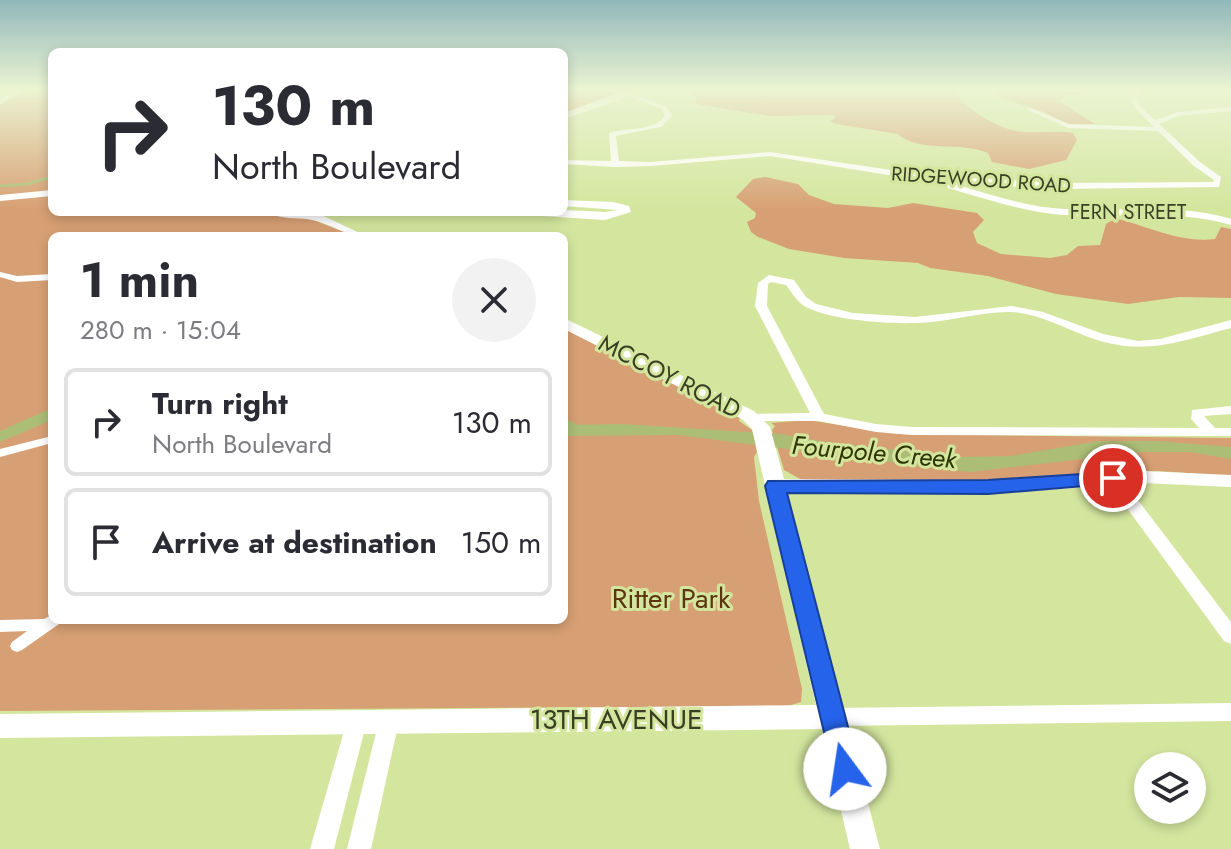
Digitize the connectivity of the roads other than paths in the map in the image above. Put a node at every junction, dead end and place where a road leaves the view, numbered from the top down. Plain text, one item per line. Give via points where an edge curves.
1 (643, 130) edge
2 (1161, 130) edge
3 (568, 162) edge
4 (615, 165) junction
5 (932, 179) junction
6 (48, 193) edge
7 (0, 198) edge
8 (568, 203) edge
9 (568, 214) edge
10 (308, 216) edge
11 (1231, 222) edge
12 (351, 232) edge
13 (0, 274) edge
14 (48, 277) edge
15 (1231, 324) edge
16 (568, 325) edge
17 (1231, 410) edge
18 (819, 417) junction
19 (756, 421) junction
20 (1210, 431) junction
21 (1231, 432) edge
22 (48, 440) edge
23 (0, 453) edge
24 (1113, 478) junction
25 (1231, 481) edge
26 (775, 486) junction
27 (48, 622) edge
28 (48, 623) edge
29 (0, 626) edge
30 (1231, 636) edge
31 (17, 646) dead end
32 (1231, 712) edge
33 (832, 717) junction
34 (357, 721) junction
35 (389, 721) junction
36 (0, 726) edge
37 (322, 849) edge
38 (359, 849) edge
39 (865, 849) edge

1 - 4 street via 612,135
2 - 5 street, RIDGEWOOD ROAD via 1219,183 1056,186
3 - 4 street, RIDGEWOOD ROAD
4 - 5 street, RIDGEWOOD ROAD via 770,154
5 - 11 street, FERN STREET via 1030,208 1192,212
6 - 7 street
8 - 9 street via 617,206 625,212
10 - 12 street
13 - 14 street
15 - 18 street via 1138,345 1012,309 885,320 820,309 802,299 790,282 769,278 763,283 761,306
16 - 19 street, MCCOY ROAD
17 - 20 street via 1197,413
18 - 19 street
18 - 20 street via 912,431
19 - 26 street, MCCOY ROAD
20 - 21 street
22 - 23 street
24 - 25 street
24 - 26 street via 988,487
24 - 30 street
26 - 33 street, MCCOY ROAD
27 - 29 street
28 - 31 street
32 - 33 street, 13TH AVENUE
33 - 35 street, 13TH AVENUE
33 - 39 street, MCCOY ROAD
34 - 35 street, 13TH AVENUE
34 - 36 street, 13TH AVENUE
34 - 37 street
35 - 38 street

